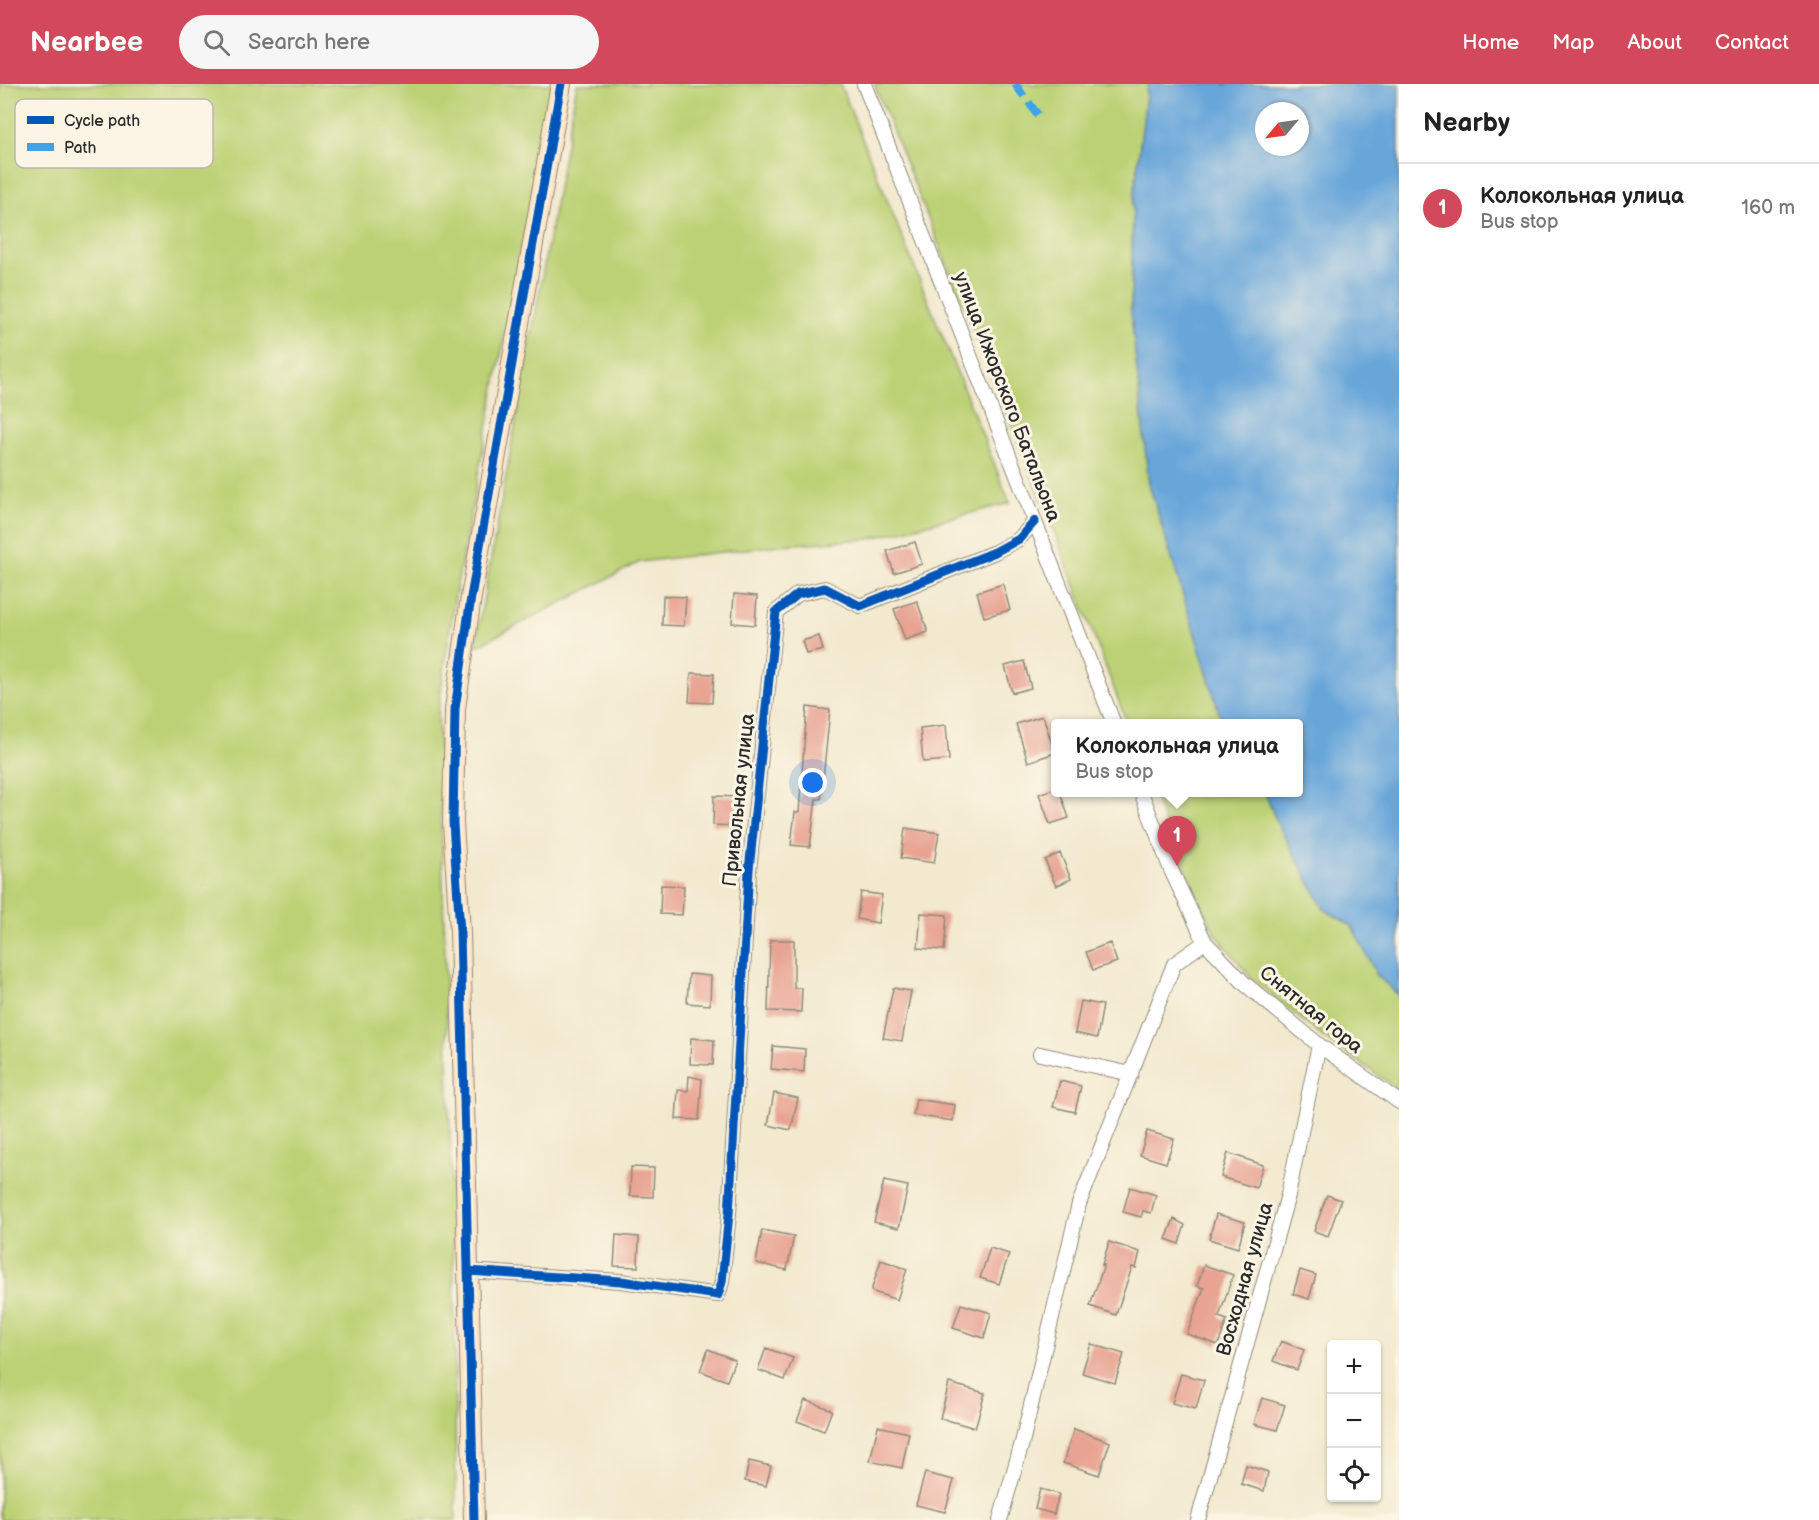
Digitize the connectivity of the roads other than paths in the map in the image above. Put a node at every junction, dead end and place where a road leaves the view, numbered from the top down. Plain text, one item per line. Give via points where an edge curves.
1 (561, 84) edge
2 (864, 84) edge
3 (1035, 521) junction
4 (1112, 719) edge
5 (1143, 797) edge
6 (1205, 942) junction
7 (1318, 1045) junction
8 (1041, 1054) dead end
9 (1131, 1074) junction
10 (1399, 1102) edge
11 (468, 1271) junction
12 (474, 1520) edge
13 (1000, 1520) edge
14 (1198, 1520) edge

1 - 11 street via 455,709 453,823 460,931
2 - 3 street, улица Ижорского Батальона
3 - 4 street, улица Ижорского Батальона
3 - 11 street, Привольная улица via 1019,538 995,552 860,606 825,588 798,594 776,612 749,870 729,1214 718,1295 621,1281
5 - 6 street
6 - 7 street, Снятная гора via 1245,984
6 - 9 street via 1174,964
7 - 10 street, Снятная гора
7 - 14 street, Восходная улица via 1288,1195
8 - 9 street
9 - 13 street via 1079,1204
11 - 12 street

